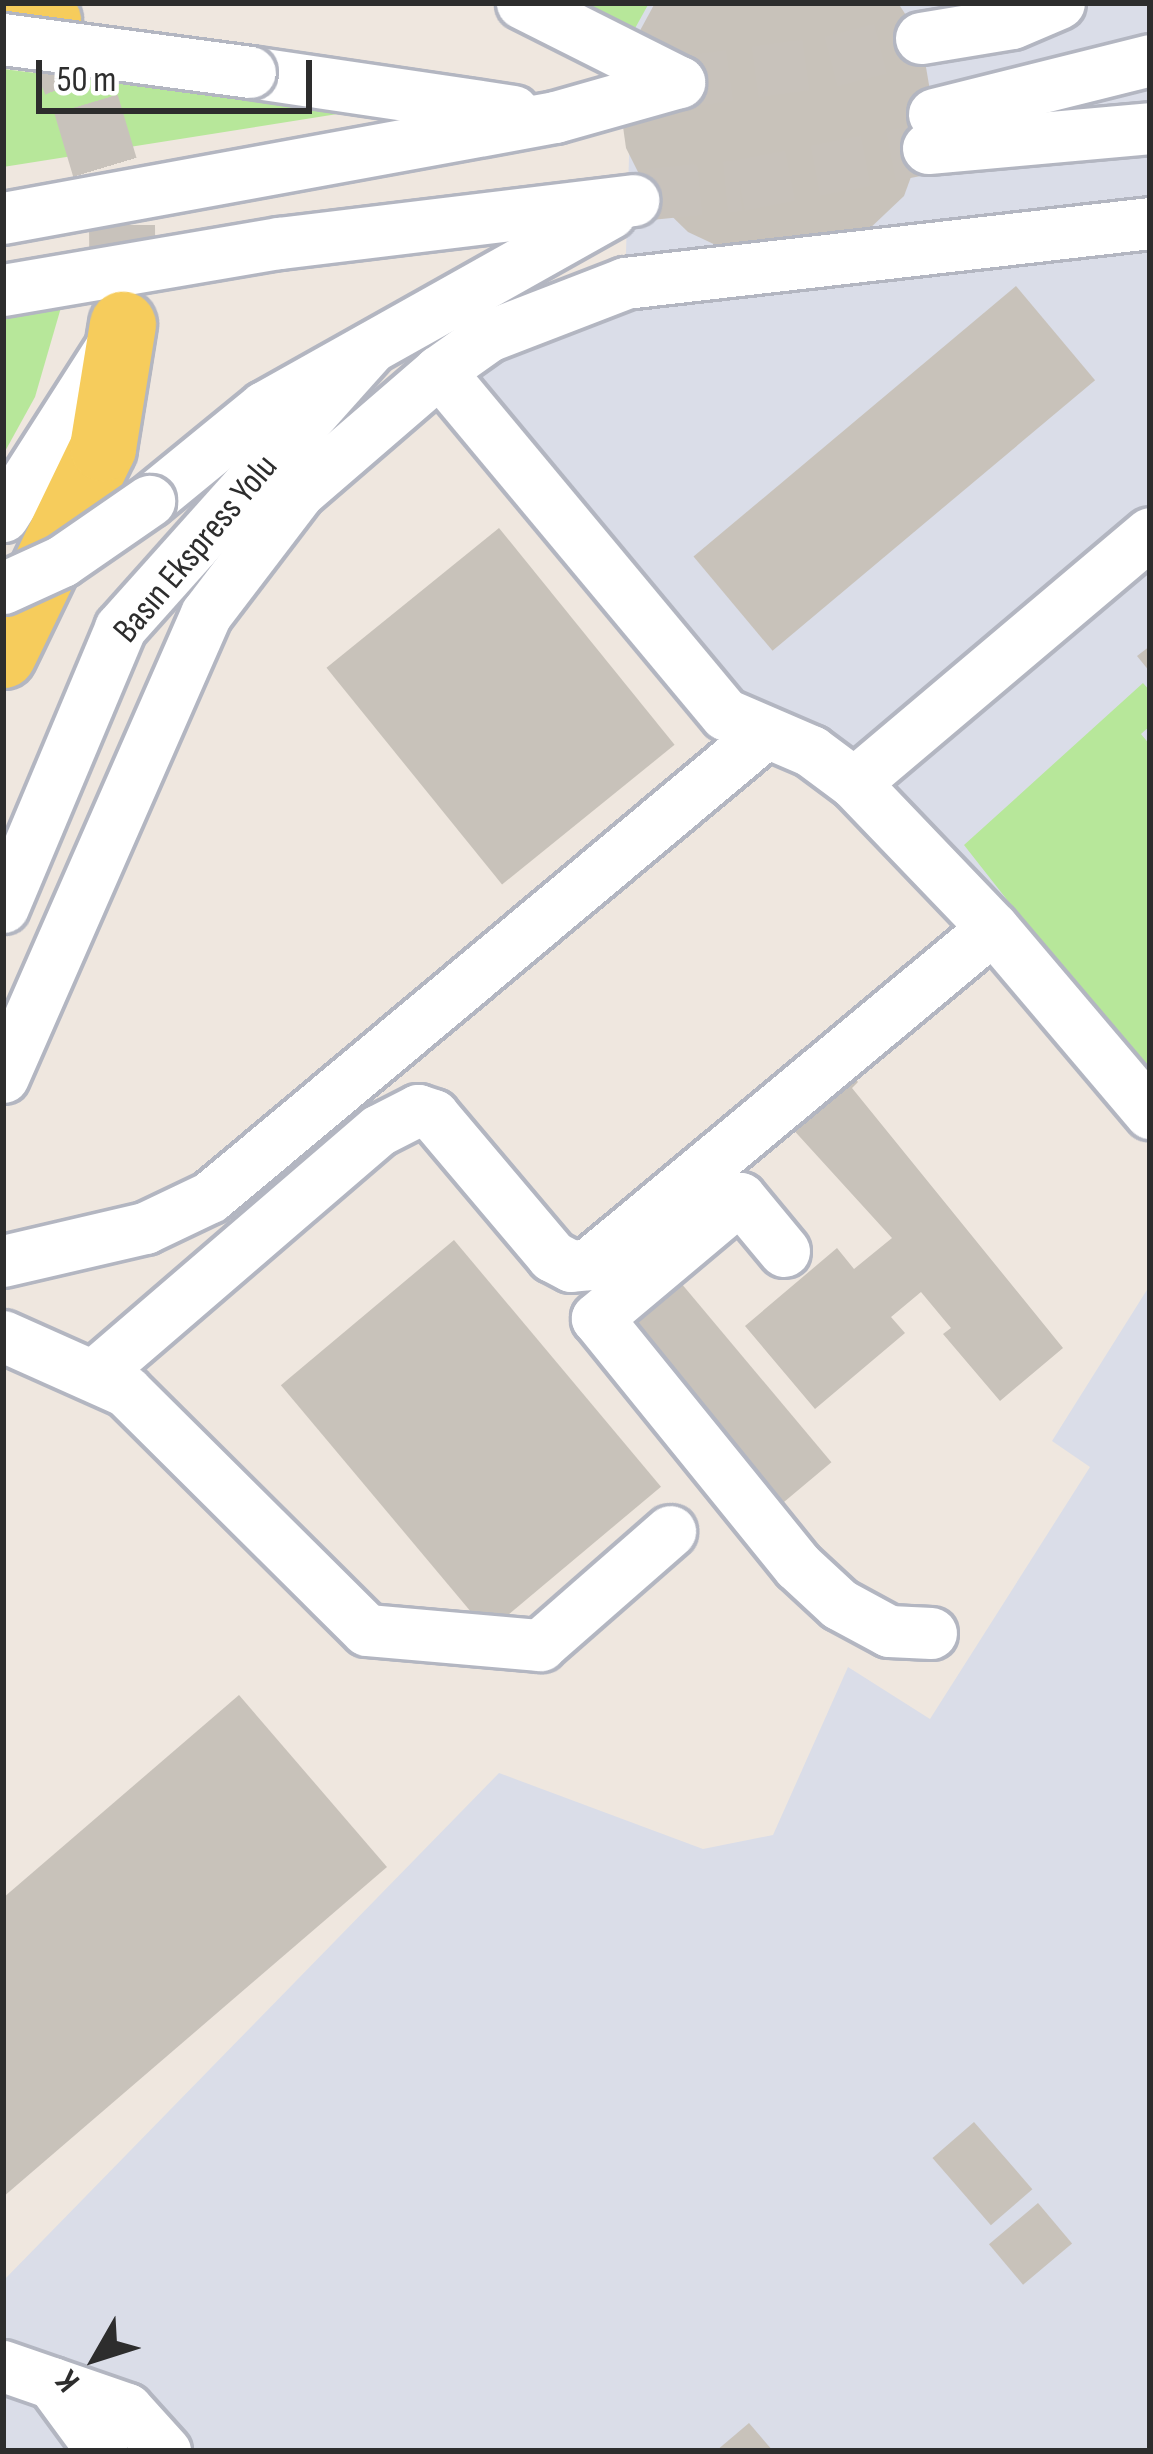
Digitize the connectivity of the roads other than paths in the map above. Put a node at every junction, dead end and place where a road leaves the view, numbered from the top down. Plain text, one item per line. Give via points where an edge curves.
1 (522, 3) edge
2 (1059, 3) edge
3 (31, 16) edge
4 (921, 38) tunnel mouth
5 (1150, 60) edge
6 (555, 117) junction
7 (1140, 141) edge
8 (3, 218) edge
9 (1150, 223) edge
10 (3, 290) edge
11 (123, 325) joint
12 (370, 348) junction
13 (439, 371) junction
14 (3, 516) edge
15 (1150, 532) edge
16 (3, 587) edge
17 (3, 655) edge
18 (764, 734) junction
19 (854, 783) junction
20 (3, 907) edge
21 (993, 928) junction
22 (3, 1077) edge
23 (1150, 1113) edge
24 (784, 1251) dead end
25 (3, 1261) edge
26 (3, 1336) edge
27 (95, 1374) junction
28 (670, 1531) dead end
29 (931, 1633) dead end
30 (3, 2366) edge
31 (52, 2384) junction
32 (102, 2451) edge
33 (165, 2451) edge

1 - 6 lane via 679,82
2 - 4 lane via 1012,23
3 - 6 lane, bridge via 250,72
5 - 7 lane via 931,131
6 - 8 lane
9 - 13 lane via 625,283 488,336
10 - 12 lane via 279,243 641,197
11 - 14 lane via 56,443
11 - 17 main road via 103,448
12 - 16 lane, bridge via 264,407 62,561
12 - 20 lane, Basın Ekspress Yolu via 120,628
13 - 18 lane via 725,714
13 - 22 lane via 299,492 206,614
15 - 19 lane
18 - 19 lane via 811,752
18 - 25 lane via 210,1197 146,1228
19 - 21 lane
21 - 23 lane
21 - 27 lane via 589,1264 571,1267 552,1256 433,1115 418,1109 379,1130
24 - 29 lane via 740,1198 597,1318 798,1566 839,1604 890,1630
26 - 27 lane
27 - 28 lane via 126,1391 367,1630 540,1646
30 - 31 lane
31 - 32 lane
31 - 33 lane via 127,2409

